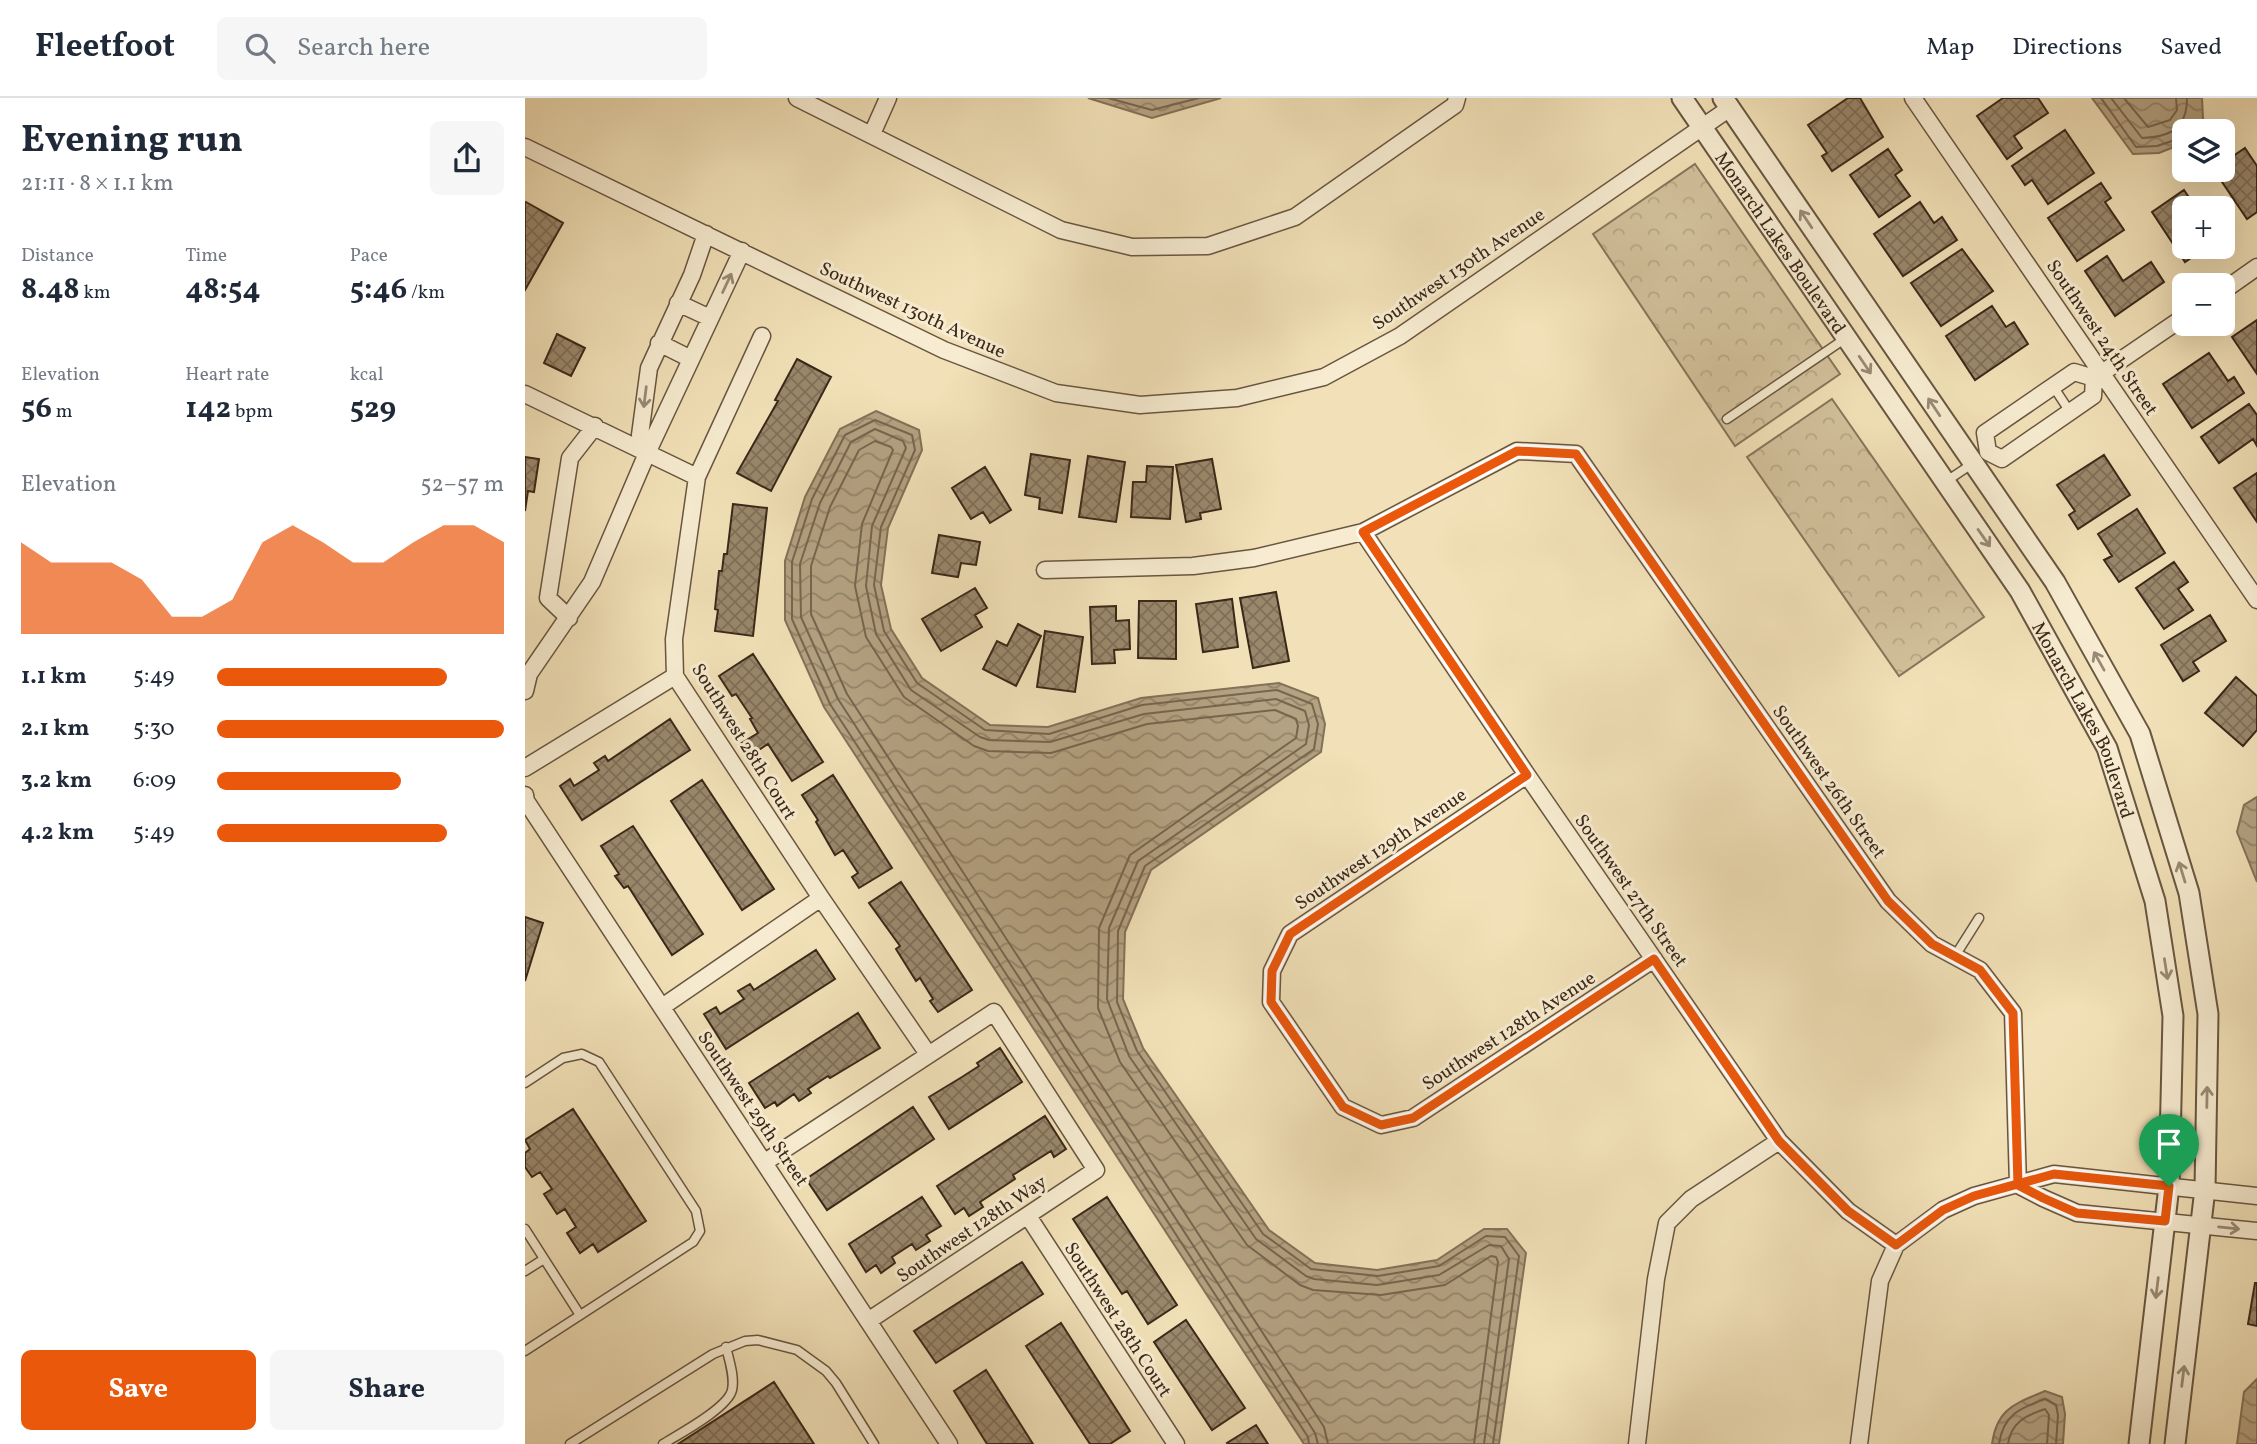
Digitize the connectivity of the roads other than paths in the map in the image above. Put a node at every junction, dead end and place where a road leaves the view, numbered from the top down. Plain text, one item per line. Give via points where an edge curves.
1 (797, 98) edge
2 (888, 98) edge
3 (1457, 98) edge
4 (1682, 98) edge
5 (1913, 98) edge
6 (1727, 103) edge
7 (1701, 127) junction
8 (872, 134) junction
9 (525, 148) edge
10 (706, 234) junction
11 (742, 251) junction
12 (2257, 267) edge
13 (2235, 283) edge
14 (678, 303) junction
15 (710, 318) junction
16 (2172, 325) edge
17 (762, 336) dead end
18 (1846, 338) junction
19 (659, 343) junction
20 (691, 359) junction
21 (2099, 375) junction
22 (2053, 386) junction
23 (525, 394) edge
24 (2070, 412) junction
25 (1727, 419) dead end
26 (594, 426) junction
27 (647, 452) junction
28 (1980, 458) junction
29 (697, 477) junction
30 (1945, 482) junction
31 (1363, 532) junction
32 (1045, 570) dead end
33 (2257, 600) edge
34 (569, 618) junction
35 (675, 676) junction
36 (525, 691) edge
37 (525, 768) edge
38 (1527, 775) junction
39 (525, 795) edge
40 (821, 898) junction
41 (1979, 918) dead end
42 (1955, 956) junction
43 (1654, 959) junction
44 (662, 1007) junction
45 (928, 1054) junction
46 (525, 1083) edge
47 (1381, 1125) joint
48 (1779, 1141) junction
49 (765, 1161) junction
50 (2018, 1185) junction
51 (2169, 1186) junction
52 (2205, 1189) junction
53 (2257, 1196) edge
54 (1028, 1216) junction
55 (2165, 1221) junction
56 (2200, 1225) junction
57 (525, 1229) edge
58 (2257, 1231) edge
59 (1896, 1245) junction
60 (544, 1259) junction
61 (525, 1271) edge
62 (580, 1315) junction
63 (869, 1321) junction
64 (726, 1347) junction
65 (525, 1350) edge
66 (571, 1444) edge
67 (663, 1444) edge
68 (874, 1444) edge
69 (949, 1444) edge
70 (1175, 1444) edge
71 (1637, 1444) edge
72 (1859, 1444) edge
73 (2139, 1444) edge
74 (2175, 1444) edge

1 - 8 street
2 - 8 street
3 - 8 street via 1455,105 1294,217 1208,246 1132,247 1061,230
4 - 7 street, Monarch Lakes Boulevard
5 - 21 street, Southwest 24th Street
6 - 7 street, Southwest 130th Avenue
28 -> 6 street, Monarch Lakes Boulevard
7 - 11 street, Southwest 130th Avenue via 1400,335 1324,377 1237,398 1140,405 1056,393 944,350
7 - 18 street, Monarch Lakes Boulevard
9 - 10 street, Southwest 130th Avenue
10 - 11 street, Southwest 130th Avenue
10 - 14 street
15 -> 11 street
12 - 13 street
14 - 15 street
14 - 19 street
15 - 20 street
16 - 21 street
17 - 29 street, Southwest 28th Court
18 - 25 lane
18 -> 30 street, Monarch Lakes Boulevard
19 - 20 street
19 -> 27 street via 649,368 641,435
20 - 27 street
21 - 22 street via 2074,372
21 - 24 street via 2094,396
21 - 33 street, Southwest 24th Street
22 - 24 lane
22 - 28 street via 1985,433
23 - 26 street
24 - 28 street via 2002,459
26 - 27 street
26 - 34 street via 571,458 548,598
27 - 29 street
27 - 34 street via 592,582
28 - 30 lane
52 -> 28 street, Monarch Lakes Boulevard via 2208,1014 2189,893 2140,734
29 - 35 street, Southwest 28th Court via 674,639
30 -> 51 street, Monarch Lakes Boulevard via 2020,591 2107,748 2155,901 2173,1016
31 - 32 street via 1254,558 1193,566
31 - 38 street, Southwest 27th Street
31 - 42 street, Southwest 26th Street via 1517,451 1576,454 1888,901 1932,944
34 - 36 street via 529,674
35 - 37 street
35 - 40 street, Southwest 28th Court
38 - 43 street, Southwest 27th Street
38 - 47 street, Southwest 129th Avenue via 1290,934 1272,971 1271,1002 1343,1107
39 - 44 street, Southwest 29th Street
40 - 44 street
40 - 45 street, Southwest 28th Court
41 - 42 lane
42 - 50 street, Southwest 26th Street via 1980,970 2013,1013
43 - 47 street, Southwest 128th Avenue via 1413,1118
43 - 48 street, Southwest 27th Street
44 - 49 street, Southwest 29th Street
45 - 49 street
45 - 54 street, Southwest 128th Way via 994,1012 1096,1170
46 - 62 lane via 563,1058 582,1054 599,1062 696,1211 700,1231 692,1242
48 - 59 street, Southwest 27th Street via 1848,1211
48 - 71 street via 1691,1199 1667,1223
49 - 63 street, Southwest 29th Street
50 - 51 street via 2054,1174
50 - 55 street via 2077,1213
50 - 59 street via 1943,1210
51 - 52 street
51 - 55 street, Monarch Lakes Boulevard
52 - 53 street
52 - 56 street, Monarch Lakes Boulevard
54 - 63 street, Southwest 128th Way
54 - 70 street, Southwest 28th Court
55 - 56 street
55 -> 73 street, Monarch Lakes Boulevard
56 -> 58 street
74 -> 56 street, Monarch Lakes Boulevard
57 - 60 lane
59 - 72 street via 1881,1281
60 - 61 lane
60 - 62 lane
62 - 65 lane
63 - 69 street, Southwest 29th Street
64 - 66 lane
64 - 67 lane via 733,1381 730,1397
64 - 68 lane via 745,1341 773,1342 813,1359 836,1383

